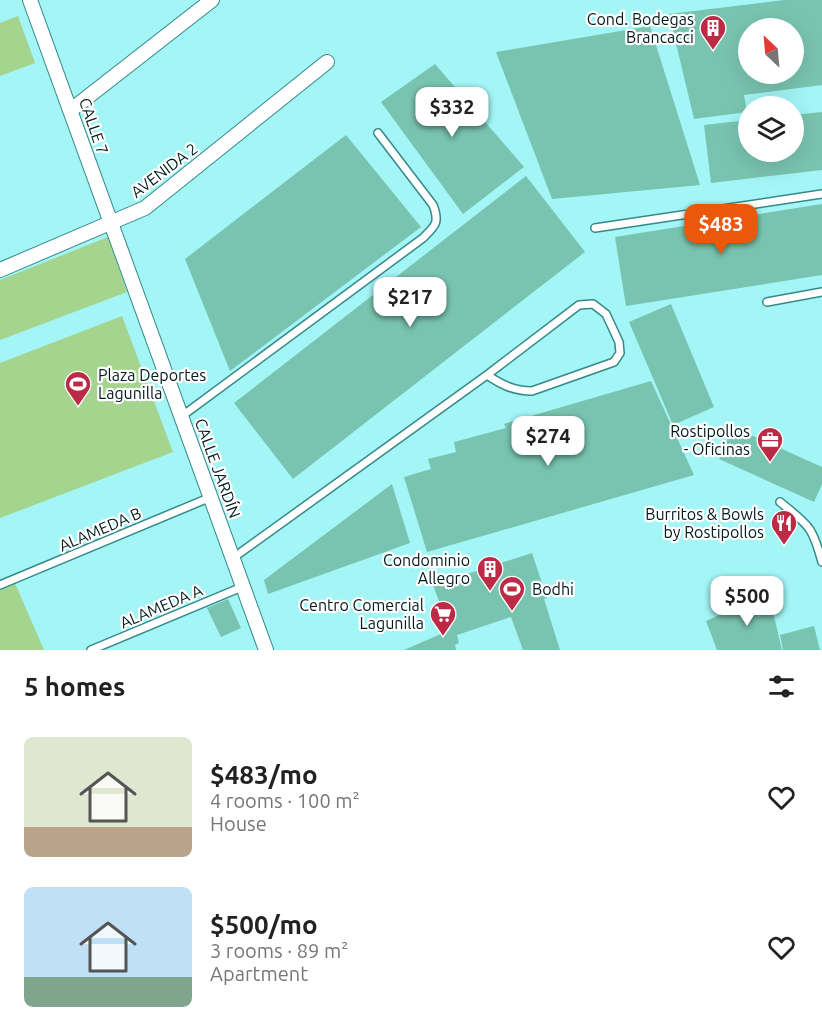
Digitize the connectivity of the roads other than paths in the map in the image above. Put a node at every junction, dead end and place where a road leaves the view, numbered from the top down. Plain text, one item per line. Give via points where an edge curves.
1 (30, 0) edge
2 (212, 0) edge
3 (327, 62) dead end
4 (71, 110) junction
5 (378, 133) dead end
6 (822, 195) edge
7 (110, 223) junction
8 (595, 228) dead end
9 (125, 264) joint
10 (0, 270) edge
11 (822, 292) edge
12 (767, 302) dead end
13 (487, 375) junction
14 (182, 416) junction
15 (211, 497) junction
16 (780, 502) dead end
17 (232, 558) junction
18 (822, 562) edge
19 (0, 585) edge
20 (242, 586) junction
21 (90, 650) edge
22 (266, 650) edge

1 - 4 street, CALLE 7
2 - 4 street
3 - 7 street, AVENIDA 2 via 145,208
4 - 7 street, CALLE 7
5 - 14 lane via 433,205 437,215 435,226
6 - 8 lane
7 - 9 street, CALLE 7
7 - 10 street, AVENIDA 2
9 - 14 street, CALLE JARDÍN
11 - 12 lane
13 - 13 lane via 579,305 593,304 606,314 619,342 620,353 614,362 532,391 518,391
13 - 17 lane
14 - 15 street, CALLE JARDÍN
15 - 17 street, CALLE JARDÍN
15 - 19 lane, ALAMEDA B
16 - 18 lane via 808,525
17 - 20 street, CALLE JARDÍN
20 - 21 lane, ALAMEDA A
20 - 22 street, CALLE JARDÍN

